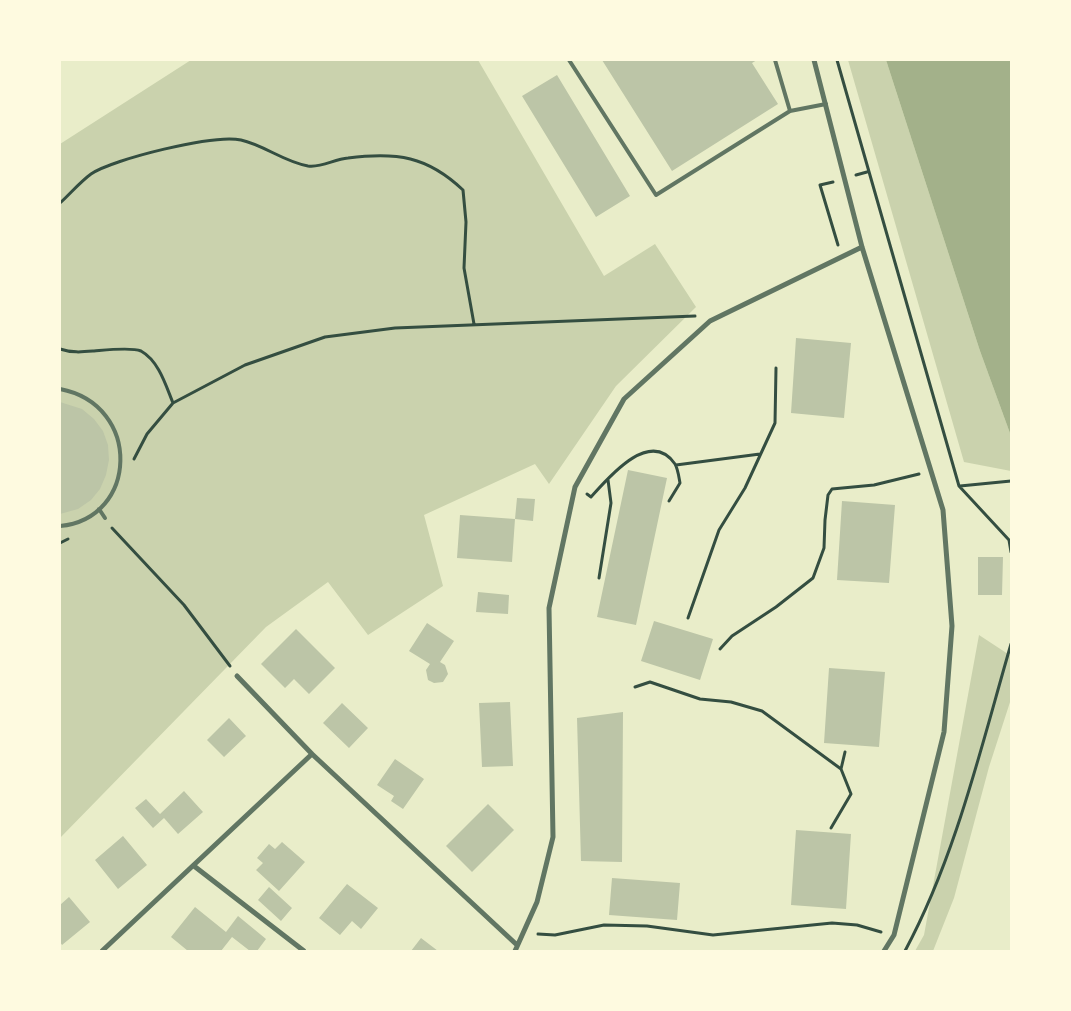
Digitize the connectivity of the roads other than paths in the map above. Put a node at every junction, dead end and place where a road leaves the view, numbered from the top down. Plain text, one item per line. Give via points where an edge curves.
1 (569, 60) edge
2 (775, 60) edge
3 (814, 60) edge
4 (826, 104) junction
5 (790, 110) junction
6 (862, 246) junction
7 (60, 390) edge
8 (99, 508) junction
9 (104, 518) road end
10 (60, 526) edge
11 (238, 676) road end
12 (312, 754) junction
13 (194, 866) junction
14 (516, 948) edge
15 (102, 951) edge
16 (304, 951) edge
17 (884, 951) edge

1 - 5 lane via 656,194
2 - 5 lane
3 - 4 street
4 - 5 lane
4 - 6 street
6 - 14 street via 710,321 624,399 575,487 549,608 552,837 537,902
6 - 17 street via 942,510 952,626 944,732 894,935
7 - 8 lane via 89,399 103,411 120,442 118,478
8 - 9 lane
8 - 10 lane via 84,519
11 - 12 street
12 - 13 street
12 - 14 street
13 - 15 street
13 - 16 street

